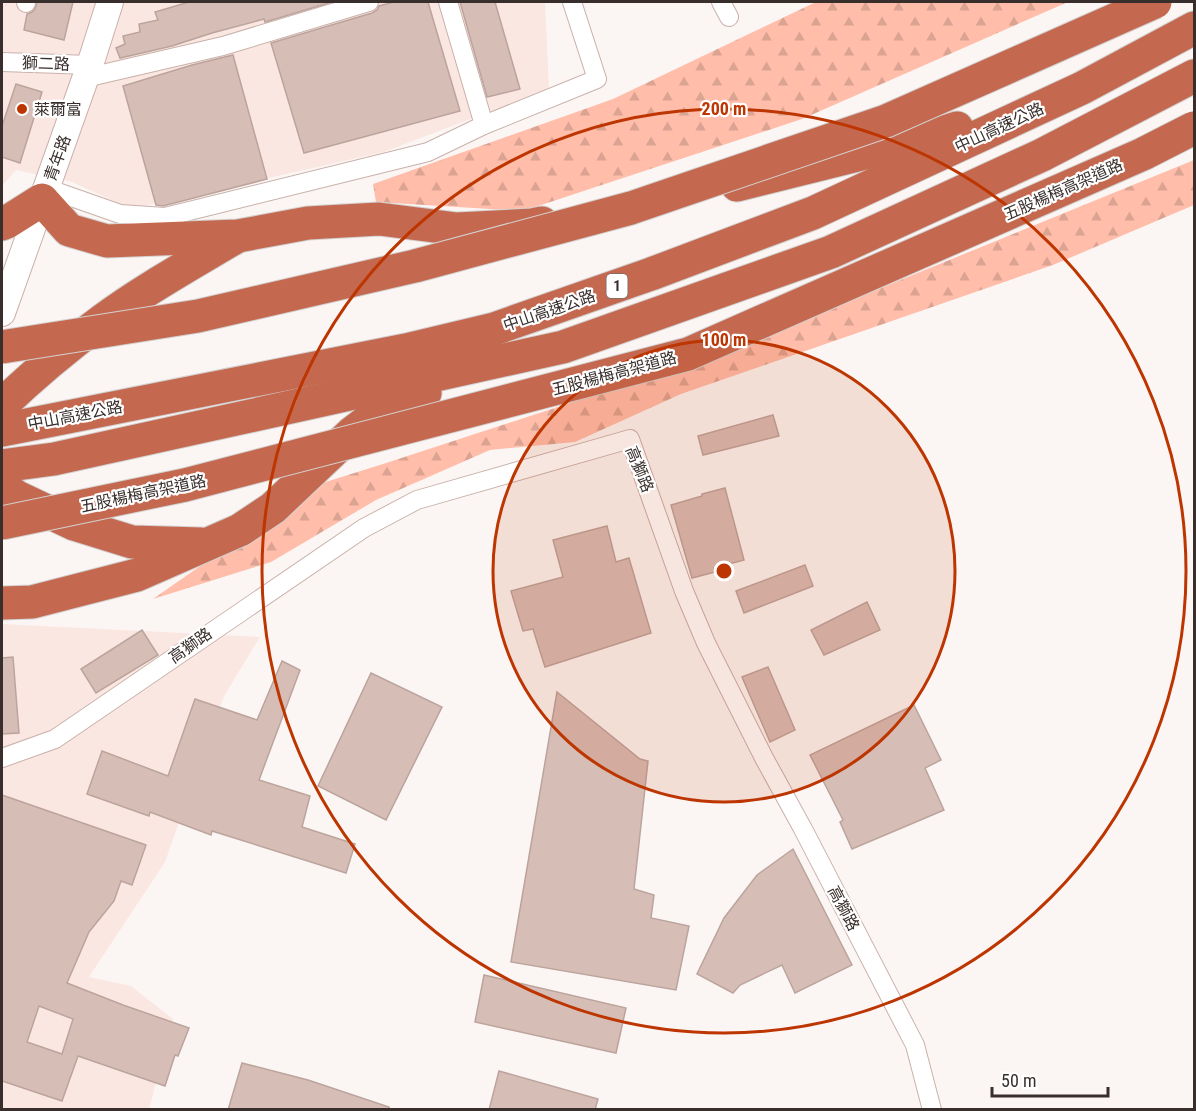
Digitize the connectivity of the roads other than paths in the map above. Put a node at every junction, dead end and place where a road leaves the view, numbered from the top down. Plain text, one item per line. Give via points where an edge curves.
1 (110, 2) edge
2 (369, 2) edge
3 (448, 2) edge
4 (1155, 2) edge
5 (579, 4) edge
6 (1194, 28) edge
7 (2, 62) edge
8 (88, 71) junction
9 (1194, 76) edge
10 (1082, 88) junction
11 (484, 125) junction
12 (1194, 128) edge
13 (44, 194) junction
14 (2, 224) edge
15 (238, 236) junction
16 (2, 311) edge
17 (2, 347) edge
18 (563, 347) junction
19 (2, 405) edge
20 (2, 430) edge
21 (2, 466) edge
22 (2, 486) edge
23 (2, 523) edge
24 (210, 544) junction
25 (2, 603) edge
26 (2, 758) edge
27 (932, 1110) edge

1 - 8 street, 青年路
2 - 8 street, 獅二路 via 223,46
3 - 11 street
4 - 17 highway, bridge via 886,121 632,208 415,266 198,315
5 - 11 street via 597,79
6 - 10 highway, 中山高速公路 / 1
7 - 8 street, 獅二路
8 - 13 street, 青年路
9 - 18 highway, 中山高速公路 via 1042,155 831,252
10 - 15 highway via 922,139 748,183 532,225 457,229 379,219 308,224
10 - 20 highway, 中山高速公路 / 1 via 813,213 494,329
11 - 13 street via 428,152 165,217 120,214
12 - 23 highway, 五股楊梅高架道路, bridge via 688,354 185,485
13 - 14 highway
13 - 15 highway via 69,230 107,241
13 - 16 street, 青年路
15 - 19 highway, bridge via 104,319
18 - 21 highway, 中山高速公路 via 54,459
18 - 24 highway via 402,400 352,432 273,508
22 - 24 highway via 74,524 132,542
24 - 25 highway via 137,575 32,602
26 - 27 street, 高獅路 via 55,739 364,528 417,500 630,439 706,643 915,1045

